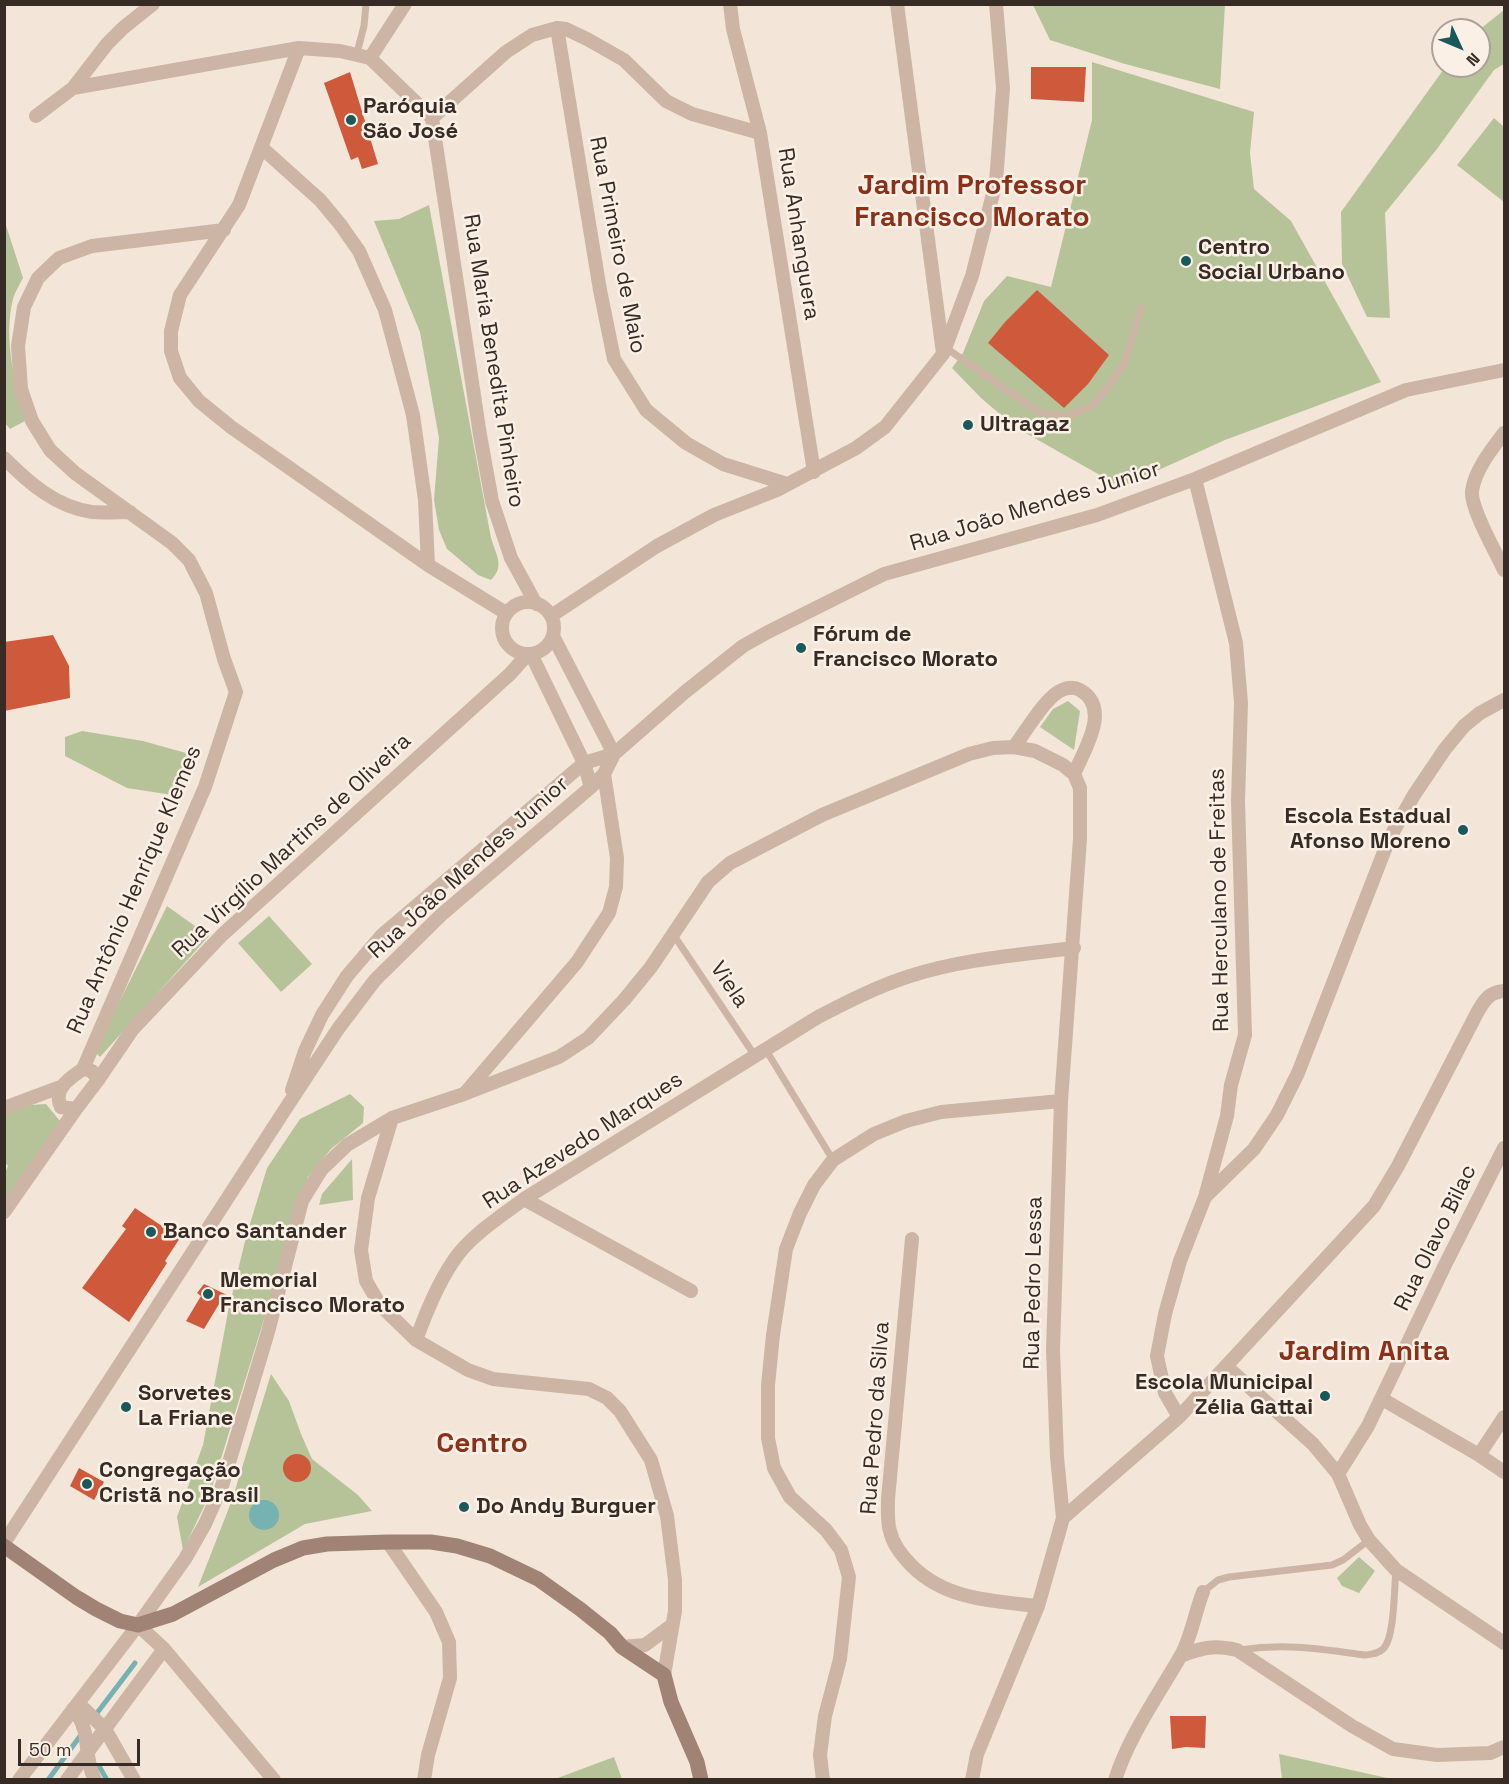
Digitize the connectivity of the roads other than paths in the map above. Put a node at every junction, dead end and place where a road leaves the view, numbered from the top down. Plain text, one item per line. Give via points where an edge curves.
1 (153, 4) edge
2 (366, 4) edge
3 (405, 4) edge
4 (730, 4) edge
5 (897, 4) edge
6 (996, 4) edge
7 (558, 28) junction
8 (299, 48) junction
9 (364, 56) junction
10 (73, 88) junction
11 (36, 116) dead end
12 (432, 118) junction
13 (760, 133) junction
14 (262, 148) junction
15 (224, 230) junction
16 (1141, 307) dead end
17 (944, 351) junction
18 (1504, 370) edge
19 (1504, 433) edge
20 (4, 458) edge
21 (814, 472) junction
22 (1195, 479) junction
23 (787, 484) junction
24 (130, 512) junction
25 (428, 565) junction
26 (1504, 570) edge
27 (536, 604) junction
28 (506, 613) junction
29 (551, 616) junction
30 (553, 636) junction
31 (529, 654) junction
32 (1504, 700) edge
33 (1014, 747) junction
34 (614, 754) junction
35 (584, 763) junction
36 (604, 774) junction
37 (1074, 774) junction
38 (591, 787) junction
39 (673, 934) junction
40 (1074, 948) junction
41 (1504, 991) edge
42 (761, 1053) junction
43 (83, 1069) junction
44 (98, 1080) junction
45 (63, 1086) junction
46 (464, 1094) junction
47 (1061, 1101) junction
48 (4, 1108) edge
49 (286, 1108) junction
50 (76, 1109) junction
51 (392, 1118) junction
52 (1503, 1154) edge
53 (833, 1160) junction
54 (1205, 1197) junction
55 (524, 1199) junction
56 (4, 1212) edge
57 (912, 1239) dead end
58 (691, 1291) dead end
59 (416, 1340) junction
60 (1227, 1367) junction
61 (1382, 1399) junction
62 (1179, 1417) junction
63 (1504, 1417) edge
64 (1479, 1455) junction
65 (1504, 1472) edge
66 (1338, 1474) junction
67 (1063, 1518) junction
68 (1369, 1540) junction
69 (388, 1542) junction
70 (4, 1544) edge
71 (1396, 1569) junction
72 (1203, 1592) joint
73 (1038, 1606) junction
74 (138, 1625) junction
75 (672, 1625) junction
76 (1504, 1643) edge
77 (622, 1647) junction
78 (164, 1649) junction
79 (1237, 1650) junction
80 (1181, 1656) junction
81 (664, 1675) junction
82 (75, 1706) junction
83 (105, 1729) junction
84 (1504, 1747) edge
85 (88, 1751) junction
86 (19, 1779) edge
87 (67, 1779) edge
88 (94, 1779) edge
89 (134, 1779) edge
90 (274, 1779) edge
91 (424, 1779) edge
92 (701, 1779) edge
93 (823, 1779) edge
94 (972, 1779) edge
95 (1114, 1779) edge

1 - 10 street via 107,44
2 - 9 lane
3 - 9 street
4 - 13 street, Rua Anhanguera
5 - 17 street
6 - 17 street via 1003,88 996,182 972,276
7 - 12 street via 532,35 506,52
7 - 13 street via 624,60 666,101 723,124
7 - 23 street, Rua Primeiro de Maio via 614,359 646,410 686,443 723,464
8 - 9 street
8 - 10 street
8 - 14 street
9 - 12 street
10 - 11 street
12 - 27 street, Rua Maria Benedita Pinheiro via 492,501 511,558
13 - 21 street, Rua Anhanguera
14 - 15 street via 239,205
14 - 25 street via 320,200 340,224 359,251 385,310 413,415 425,500
15 - 24 street, Rua Antônio Henrique Klemes via 92,246 59,258 38,278 24,307 18,346 21,389 32,421 50,450
15 - 25 street via 180,296 171,331 171,351 180,378 199,401 231,427
16 - 17 lane via 1125,362 1108,388 1091,406 1068,416 1040,413
17 - 21 street via 885,428
18 - 22 street, Rua João Mendes Junior via 1406,390
19 - 26 street via 1476,476 1472,493 1474,507
20 - 24 street via 27,482 66,505 93,512
21 - 23 street
22 - 34 street, Rua João Mendes Junior via 1097,514 884,574 743,646
22 - 54 street, Rua Herculano de Freitas via 1236,643 1242,703 1238,801 1245,1035
23 - 29 street via 714,515 657,546
24 - 43 street, Rua Antônio Henrique Klemes via 189,560 206,593 236,692 205,787
25 - 28 street
27 - 28 street via 520,603
27 - 29 street
28 - 31 street via 502,637 512,650
29 - 30 street
30 - 31 street via 546,647
30 - 34 street
31 - 35 street
31 - 44 street, Rua Virgílio Martins de Oliveira via 222,934 132,1030
32 - 54 street via 1464,726 1414,795 1389,839 1298,1073 1277,1115 1254,1149
33 - 37 street via 1035,751
33 - 37 street via 1056,693 1067,687 1079,689 1095,710 1094,728
33 - 39 street via 969,754 822,815 730,863 708,882
34 - 35 street, Rua João Mendes Junior
34 - 36 street, Rua João Mendes Junior
35 - 38 street
35 - 49 street, Rua João Mendes Junior via 382,935 347,976 322,1015
36 - 38 street, Rua João Mendes Junior
36 - 46 street via 617,858 616,887 609,913 577,962
37 - 40 street, Rua Pedro Lessa via 1080,788 1080,839
38 - 49 street, Rua João Mendes Junior via 441,915 375,980
39 - 42 lane, Viela
39 - 46 street via 651,967 588,1038 559,1057
40 - 42 street, Rua Azevedo Marques via 971,960 909,976 854,998
40 - 47 street, Rua Pedro Lessa
41 - 60 street via 1486,997 1374,1206
42 - 53 lane, Viela
42 - 55 street, Rua Azevedo Marques
43 - 44 street via 92,1071
43 - 45 street
44 - 50 street, Rua Virgílio Martins de Oliveira
45 - 48 street
45 - 50 street via 57,1100 61,1107
46 - 51 street
47 - 53 street via 941,1112 906,1121 874,1134
47 - 67 street, Rua Pedro Lessa via 1053,1350
49 - 70 street
50 - 56 street
51 - 59 street via 368,1198 361,1250 366,1281 375,1297
51 - 74 street via 347,1145 321,1170 302,1201 222,1486 184,1559
52 - 61 street, Rua Olavo Bilac
53 - 93 street via 814,1185 786,1249 768,1386 768,1438 774,1468 790,1497 826,1530 841,1550 849,1577 840,1659 825,1716 820,1755
54 - 62 street, Rua Herculano de Freitas via 1180,1261 1157,1356 1166,1393
55 - 58 street
55 - 59 street, Rua Azevedo Marques via 455,1259 429,1304
57 - 73 street, Rua Pedro da Silva via 888,1499 889,1530 904,1558 944,1590 988,1601
59 - 75 street via 468,1370 493,1379 589,1389 607,1398 620,1411 651,1460 667,1516 675,1580
60 - 62 street
60 - 66 street via 1313,1444
61 - 64 street
61 - 66 street, Rua Olavo Bilac
62 - 67 street
63 - 64 street
64 - 65 street
66 - 68 street
67 - 73 street, Rua Pedro Lessa
68 - 71 street
68 - 72 lane via 1332,1565 1218,1580
69 - 74 main road via 303,1548 173,1614
69 - 77 main road via 431,1542 490,1556 538,1579 610,1633
69 - 91 street via 436,1612 449,1642 450,1678
70 - 74 main road via 76,1597 120,1621
71 - 76 street
71 - 79 lane via 1390,1636 1378,1653 1365,1655 1289,1646
72 - 80 street
73 - 94 street, Rua Pedro Lessa via 977,1754
74 - 78 street
74 - 82 street
75 - 77 street via 645,1645
75 - 81 street
77 - 81 main road
78 - 83 street
78 - 90 street
79 - 80 street via 1221,1646 1201,1648
79 - 84 street via 1393,1749 1437,1755 1490,1753
80 - 95 street
81 - 92 main road
82 - 83 street
82 - 85 street
82 - 86 street
83 - 85 street
83 - 89 street
85 - 87 street
85 - 88 street

